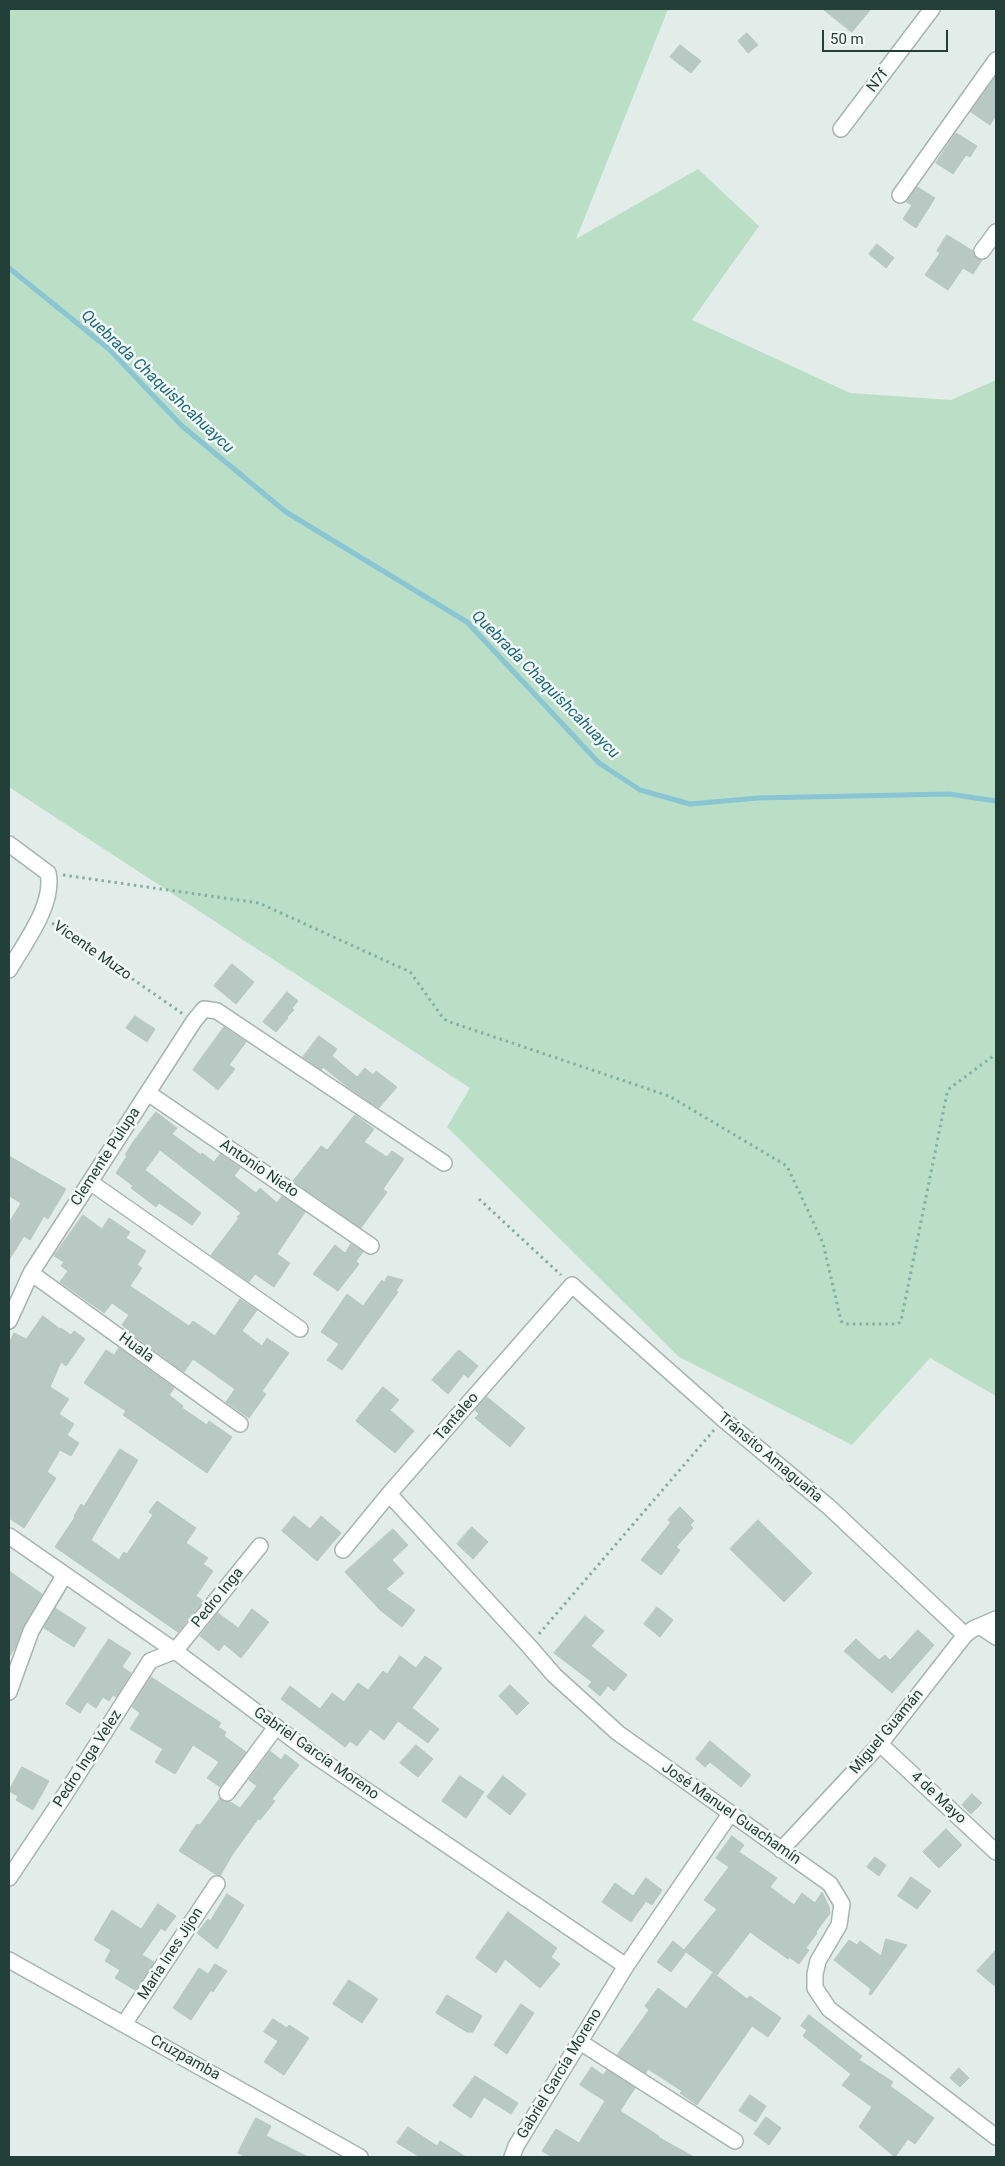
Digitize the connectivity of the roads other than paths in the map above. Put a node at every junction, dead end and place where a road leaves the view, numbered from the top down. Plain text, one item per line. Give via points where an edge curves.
1 (932, 9) edge
2 (996, 60) edge
3 (841, 129) dead end
4 (900, 195) dead end
5 (996, 232) edge
6 (982, 251) dead end
7 (9, 844) edge
8 (9, 970) edge
9 (148, 1093) junction
10 (444, 1163) dead end
11 (90, 1182) junction
12 (371, 1246) dead end
13 (31, 1273) junction
14 (572, 1285) joint
15 (9, 1321) edge
16 (300, 1329) dead end
17 (240, 1424) dead end
18 (389, 1494) junction
19 (9, 1536) edge
20 (260, 1546) dead end
21 (343, 1550) dead end
22 (64, 1576) junction
23 (996, 1619) edge
24 (980, 1627) junction
25 (964, 1635) junction
26 (996, 1637) edge
27 (175, 1651) junction
28 (9, 1692) edge
29 (276, 1727) junction
30 (880, 1744) junction
31 (227, 1793) dead end
32 (730, 1814) junction
33 (781, 1850) junction
34 (996, 1852) edge
35 (9, 1878) edge
36 (217, 1884) dead end
37 (9, 1960) edge
38 (626, 1966) junction
39 (124, 2024) junction
40 (580, 2042) junction
41 (996, 2137) edge
42 (735, 2141) dead end
43 (360, 2157) edge
44 (512, 2157) edge

1 - 3 street, N7f
2 - 4 street
5 - 6 street
7 - 8 street, Vicente Muzo via 48,873 50,881 41,916
9 - 10 street, Clemente Pulupa via 194,1021 204,1009 217,1010
9 - 11 street, Clemente Pulupa
9 - 12 street, Antonio Nieto
11 - 13 street, Clemente Pulupa
11 - 16 street
13 - 15 street, Clemente Pulupa
13 - 17 street, Huala
14 - 18 street, Tantaleo
14 - 25 street, Tránsito Amaguaña via 723,1419 829,1507
18 - 21 street, Tantaleo
18 - 32 street, José Manuel Guachamín via 554,1675 618,1733
19 - 22 street, Gabriel García Moreno
20 - 27 street, Pedro Inga
22 - 27 street, Gabriel García Moreno
22 - 28 street via 31,1631
23 - 24 street, Miguel Guamán
24 - 25 street, Miguel Guamán
24 - 26 street
25 - 30 street, Miguel Guamán
27 - 29 street, Gabriel García Moreno
27 - 35 street, Pedro Inga Velez via 150,1661
29 - 31 street
29 - 38 street, Gabriel García Moreno
30 - 33 street, Miguel Guamán
30 - 34 street, 4 de Mayo
32 - 33 street, José Manuel Guachamín
32 - 38 street, Gabriel García Moreno
33 - 41 street, José Manuel Guachamín via 830,1884 842,1904 839,1925 818,1961 815,1974 815,1988 829,2009
36 - 39 street, Maria Ines Jijon
37 - 39 street, Cruzpamba
38 - 40 street, Gabriel García Moreno
39 - 43 street, Cruzpamba
40 - 42 street
40 - 44 street, Gabriel García Moreno

